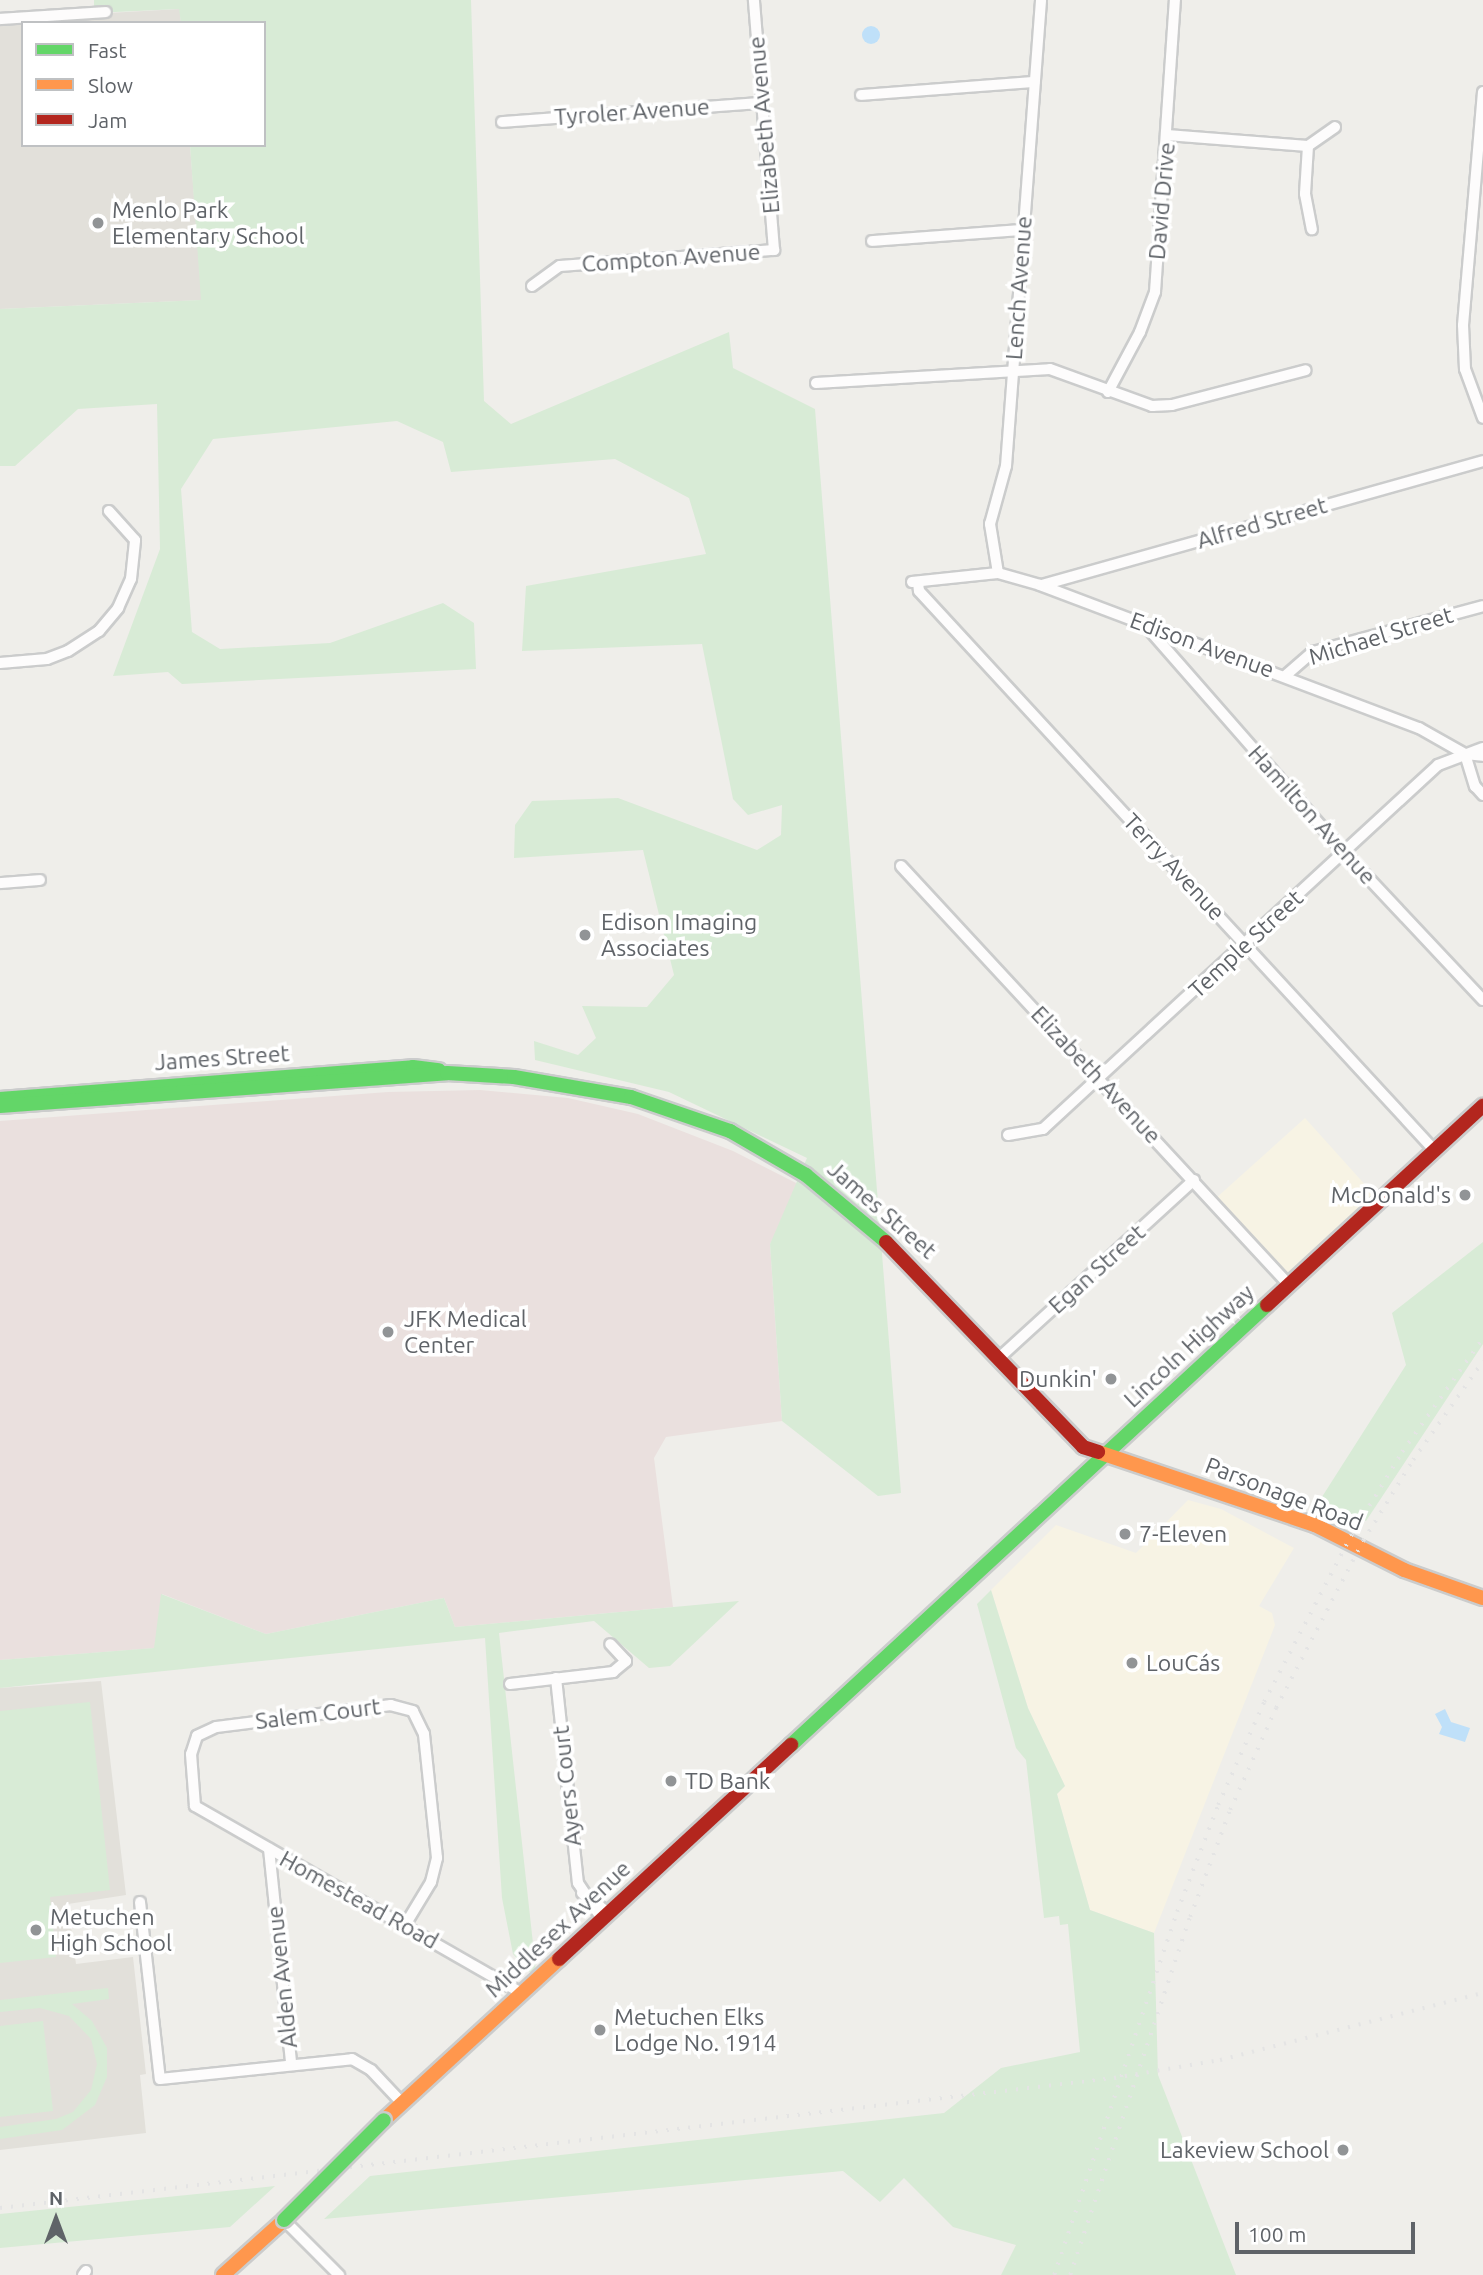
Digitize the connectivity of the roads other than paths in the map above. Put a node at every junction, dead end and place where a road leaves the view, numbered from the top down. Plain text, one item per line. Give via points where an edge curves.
1 (754, 0) edge
2 (1041, 0) edge
3 (1175, 0) edge
4 (106, 12) dead end
5 (0, 19) edge
6 (1035, 82) junction
7 (1483, 92) edge
8 (861, 95) dead end
9 (761, 103) junction
10 (502, 122) dead end
11 (1335, 127) dead end
12 (1167, 135) junction
13 (1308, 146) junction
14 (1311, 229) dead end
15 (1023, 230) junction
16 (872, 241) dead end
17 (774, 250) joint
18 (532, 286) dead end
19 (1013, 369) junction
20 (1306, 370) dead end
21 (816, 383) dead end
22 (1108, 392) junction
23 (1483, 418) edge
24 (1483, 461) edge
25 (108, 511) dead end
26 (998, 573) junction
27 (915, 582) joint
28 (1040, 585) junction
29 (1483, 606) edge
30 (1145, 626) junction
31 (0, 663) edge
32 (1284, 676) junction
33 (1483, 748) edge
34 (1465, 754) junction
35 (1483, 756) edge
36 (1483, 795) edge
37 (1344, 852) junction
38 (901, 866) dead end
39 (40, 880) dead end
40 (0, 883) edge
41 (1245, 945) junction
42 (1483, 1000) edge
43 (447, 1073) junction
44 (1100, 1078) junction
45 (0, 1099) edge
46 (0, 1106) edge
47 (1483, 1106) edge
48 (1007, 1135) dead end
49 (1435, 1151) junction
50 (1194, 1180) junction
51 (1289, 1284) junction
52 (999, 1358) junction
53 (1104, 1456) junction
54 (1483, 1598) edge
55 (927, 1620) joint
56 (610, 1644) dead end
57 (556, 1678) junction
58 (510, 1684) dead end
59 (195, 1806) joint
60 (269, 1849) junction
61 (140, 1902) dead end
62 (606, 1916) junction
63 (405, 1925) junction
64 (522, 1993) junction
65 (291, 2063) junction
66 (402, 2104) junction
67 (284, 2220) junction
68 (223, 2275) edge
69 (339, 2275) edge

1 - 9 street, Elizabeth Avenue
2 - 6 street, Lench Avenue
3 - 12 street, David Drive
4 - 5 street
6 - 8 street
6 - 15 street, Lench Avenue
7 - 23 street via 1463,325 1465,369
9 - 10 street, Tyroler Avenue
9 - 17 street, Elizabeth Avenue
11 - 13 street
12 - 13 street
12 - 22 street, David Drive via 1155,292
13 - 14 street via 1305,194
15 - 16 street
15 - 19 street, Lench Avenue
17 - 18 street, Compton Avenue via 560,266
19 - 21 street
19 - 22 street via 1068,372
19 - 26 street, Lench Avenue via 1006,466 990,524
20 - 22 street via 1172,405 1142,404
24 - 28 street, Alfred Street
25 - 31 street via 135,540 131,579 118,608 99,631 68,651 47,659
26 - 27 street, Edison Avenue
26 - 28 street, Edison Avenue
27 - 41 street, Terry Avenue
28 - 30 street, Edison Avenue
29 - 32 street, Michael Street via 1313,652
30 - 32 street, Edison Avenue
30 - 37 street, Hamilton Avenue
32 - 34 street, Edison Avenue via 1419,728
33 - 34 street, Temple Street
34 - 35 street, Edison Avenue
34 - 36 street via 1475,786
34 - 37 street, Temple Street via 1438,765
37 - 41 street, Temple Street
37 - 42 street, Hamilton Avenue
38 - 44 street, Elizabeth Avenue
39 - 40 street
41 - 44 street, Temple Street
41 - 49 street, Terry Avenue
43 - 45 street, James Street via 413,1067
43 - 46 street, James Street
43 - 52 street, James Street via 514,1077 631,1097 730,1131 844,1203 930,1283
44 - 48 street, Temple Street via 1043,1129
44 - 50 street, Elizabeth Avenue
47 - 49 street, Lincoln Highway
49 - 51 street, Lincoln Highway
50 - 51 street, Elizabeth Avenue
50 - 52 street, Egan Street
51 - 53 street, Lincoln Highway
52 - 53 street, James Street via 1083,1447
53 - 54 street, Parsonage Road via 1315,1525 1404,1570
53 - 55 street, Lincoln Highway
55 - 62 street, Middlesex Avenue
56 - 57 street via 626,1661 613,1672
57 - 58 street
57 - 62 street, Ayers Court via 578,1883
59 - 60 street, Homestead Road
59 - 63 street, Salem Court via 191,1754 193,1743 205,1730 391,1705 413,1711 424,1734 438,1858 431,1882
60 - 63 street, Homestead Road
60 - 65 street, Alden Avenue
61 - 65 street via 160,2079
62 - 64 street, Middlesex Avenue
63 - 64 street, Homestead Road
64 - 66 street, Middlesex Avenue
65 - 66 street via 339,2058 361,2063
66 - 67 street, Middlesex Avenue, bridge
67 - 68 street, Middlesex Avenue
67 - 69 street

